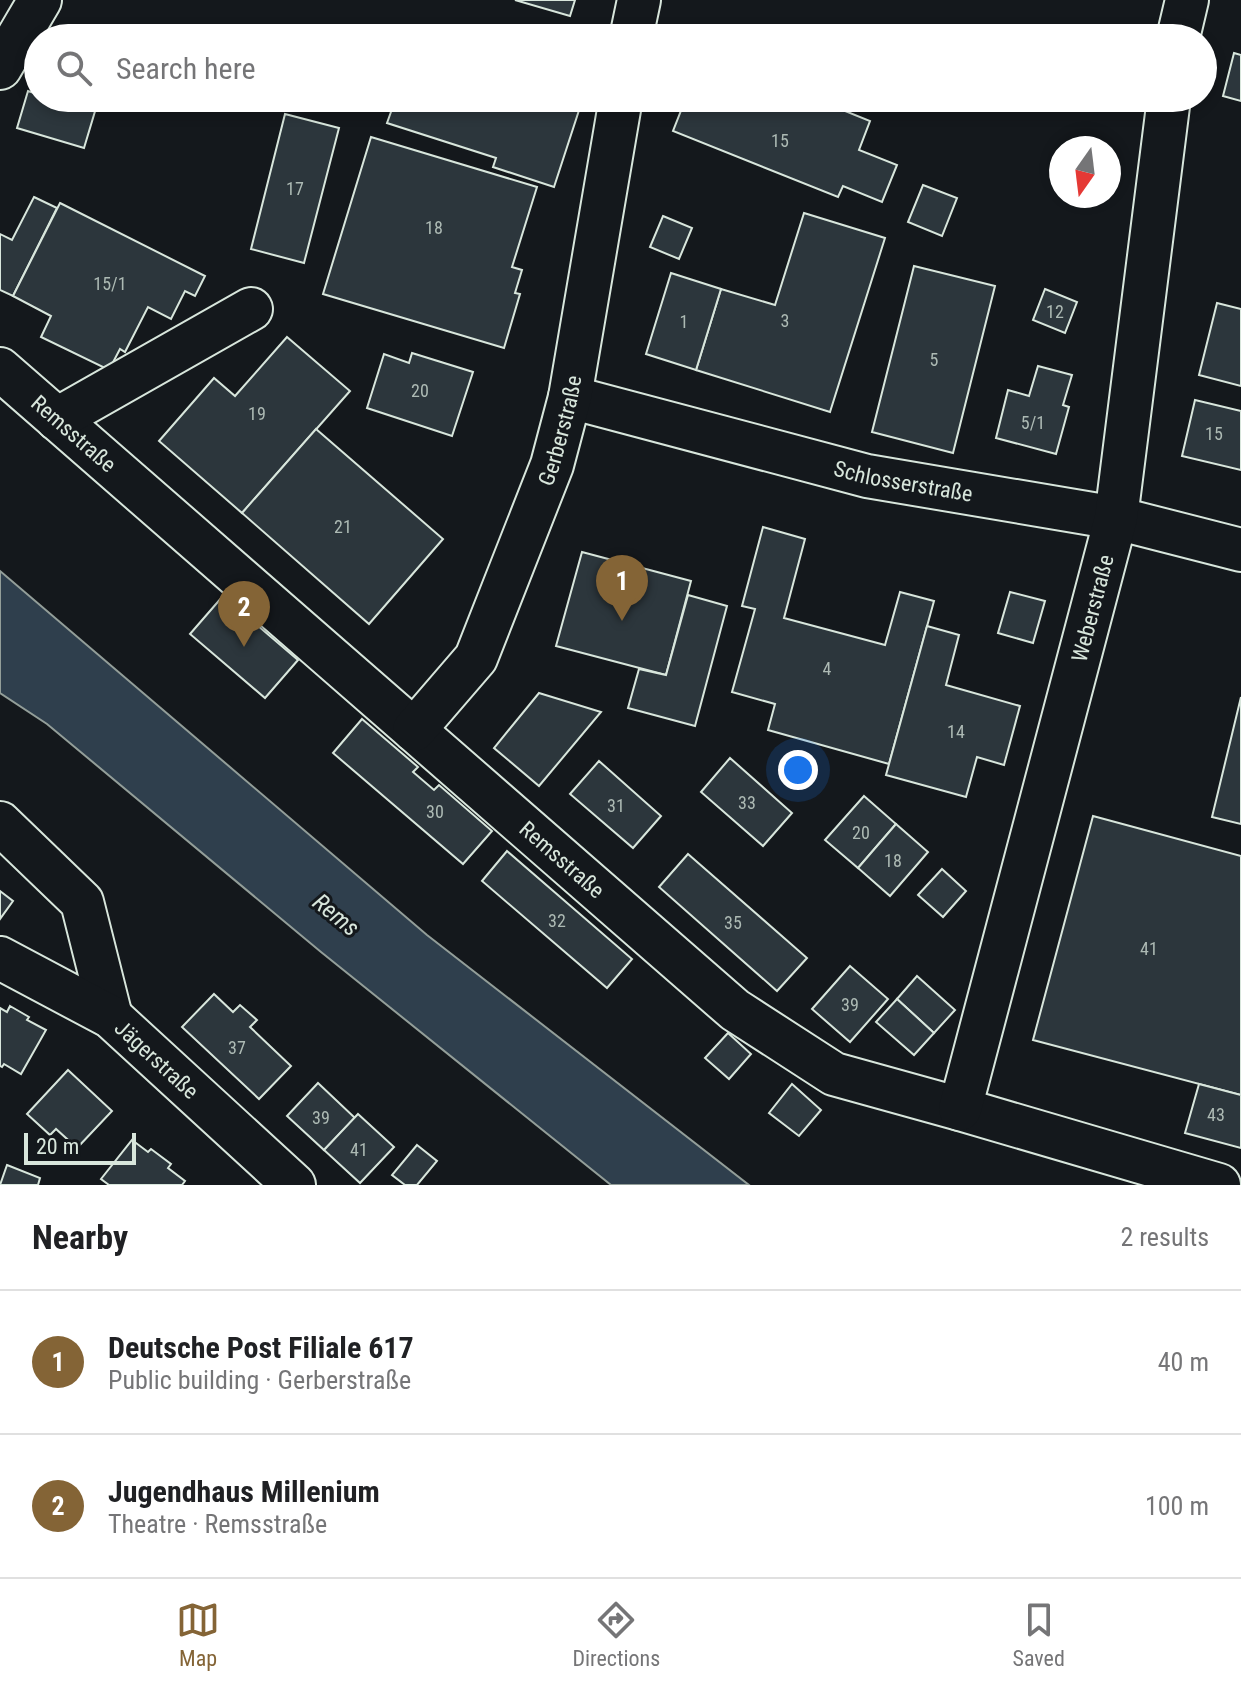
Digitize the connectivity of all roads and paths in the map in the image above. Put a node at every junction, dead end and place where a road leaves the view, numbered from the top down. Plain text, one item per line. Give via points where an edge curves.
1 (40, 0) edge
2 (639, 0) edge
3 (1187, 0) edge
4 (26, 24) edge
5 (634, 24) edge
6 (1181, 24) edge
7 (24, 27) edge
8 (0, 68) edge
9 (619, 112) edge
10 (1167, 112) edge
11 (251, 309) dead end
12 (0, 369) edge
13 (570, 397) junction
14 (57, 419) junction
15 (1116, 518) junction
16 (1241, 550) edge
17 (414, 730) junction
18 (0, 823) edge
19 (0, 958) edge
20 (111, 1017) junction
21 (960, 1109) junction
22 (294, 1185) edge
23 (1219, 1185) edge

1 - 4 street
2 - 5 street
3 - 6 street
7 - 8 street
9 - 13 street, Gerberstraße
10 - 15 street, Weberstraße
11 - 14 street
12 - 14 street, Remsstraße
13 - 15 street, Schlosserstraße via 867,476
13 - 17 street, Gerberstraße via 552,465 476,658
14 - 17 street, Remsstraße
15 - 16 street, Schlosserstraße
15 - 21 street, Weberstraße
17 - 21 street, Remsstraße via 735,1010 834,1074
18 - 20 street via 82,902
19 - 20 street, Jägerstraße
20 - 22 street, Jägerstraße
21 - 23 street, Remsstraße

